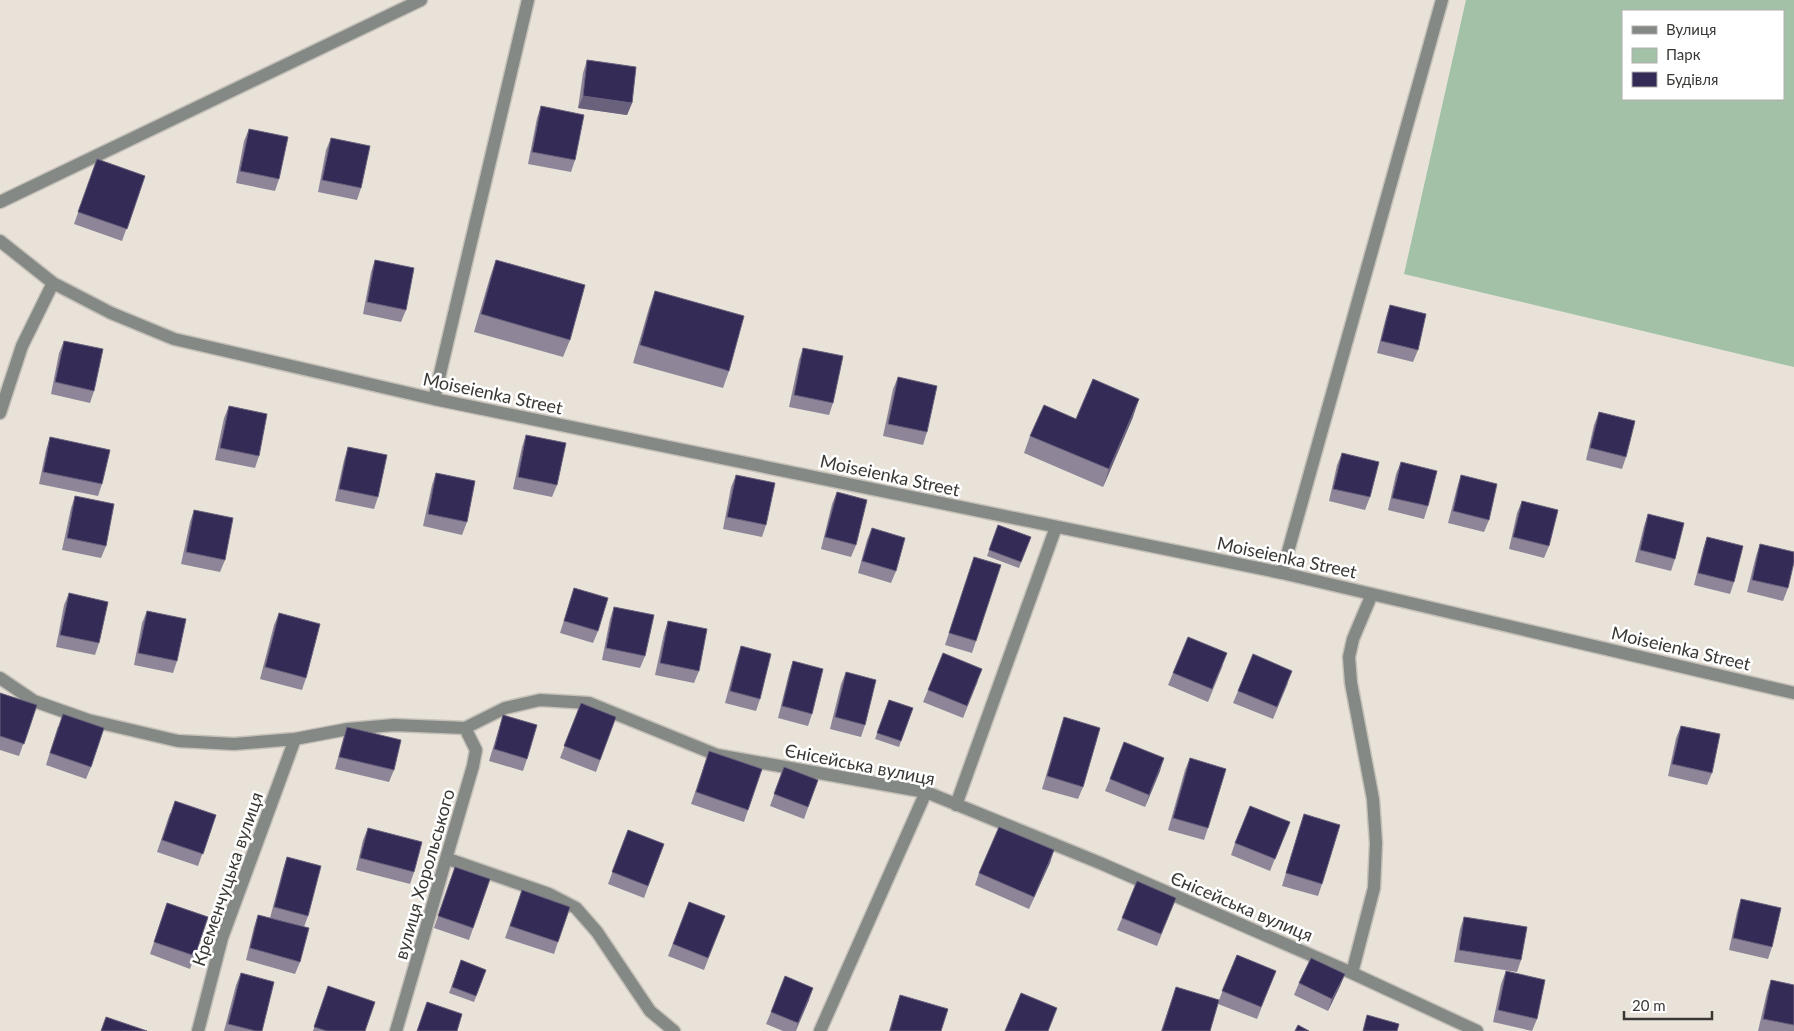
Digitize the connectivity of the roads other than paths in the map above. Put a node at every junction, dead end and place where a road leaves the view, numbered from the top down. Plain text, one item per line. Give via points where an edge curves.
1 (421, 0) edge
2 (528, 0) edge
3 (1442, 0) edge
4 (0, 202) edge
5 (0, 241) edge
6 (53, 283) junction
7 (434, 399) junction
8 (0, 413) edge
9 (1056, 527) junction
10 (1282, 573) junction
11 (1372, 594) junction
12 (0, 678) edge
13 (1794, 692) edge
14 (465, 728) junction
15 (295, 740) junction
16 (926, 792) junction
17 (956, 804) junction
18 (448, 860) junction
19 (1352, 973) junction
20 (198, 1031) edge
21 (396, 1031) edge
22 (674, 1031) edge
23 (820, 1031) edge
24 (1477, 1031) edge

1 - 4 street
2 - 7 street
3 - 10 street
5 - 6 street, Moiseienka Street
6 - 7 street, Moiseienka Street via 111,313 174,339
6 - 8 street via 22,346
7 - 9 street, Moiseienka Street
9 - 10 street, Moiseienka Street
9 - 17 street
10 - 11 street, Moiseienka Street
11 - 13 street, Moiseienka Street
11 - 19 street via 1349,657 1373,798 1376,843 1374,888
12 - 15 street, Єнісейська вулиця via 34,701 88,720 178,741 234,744
14 - 15 street, Єнісейська вулиця via 394,726 348,729
14 - 16 street, Єнісейська вулиця via 505,708 540,700 589,704 717,755
14 - 18 street, вулиця Хорольського via 476,750
15 - 20 street, Кременчуцька вулиця via 222,938
16 - 17 street, Єнісейська вулиця
16 - 23 street
17 - 19 street, Єнісейська вулиця
18 - 21 street, вулиця Хорольського
18 - 22 street via 549,894 576,908 597,932 650,1012
19 - 24 street, Єнісейська вулиця

